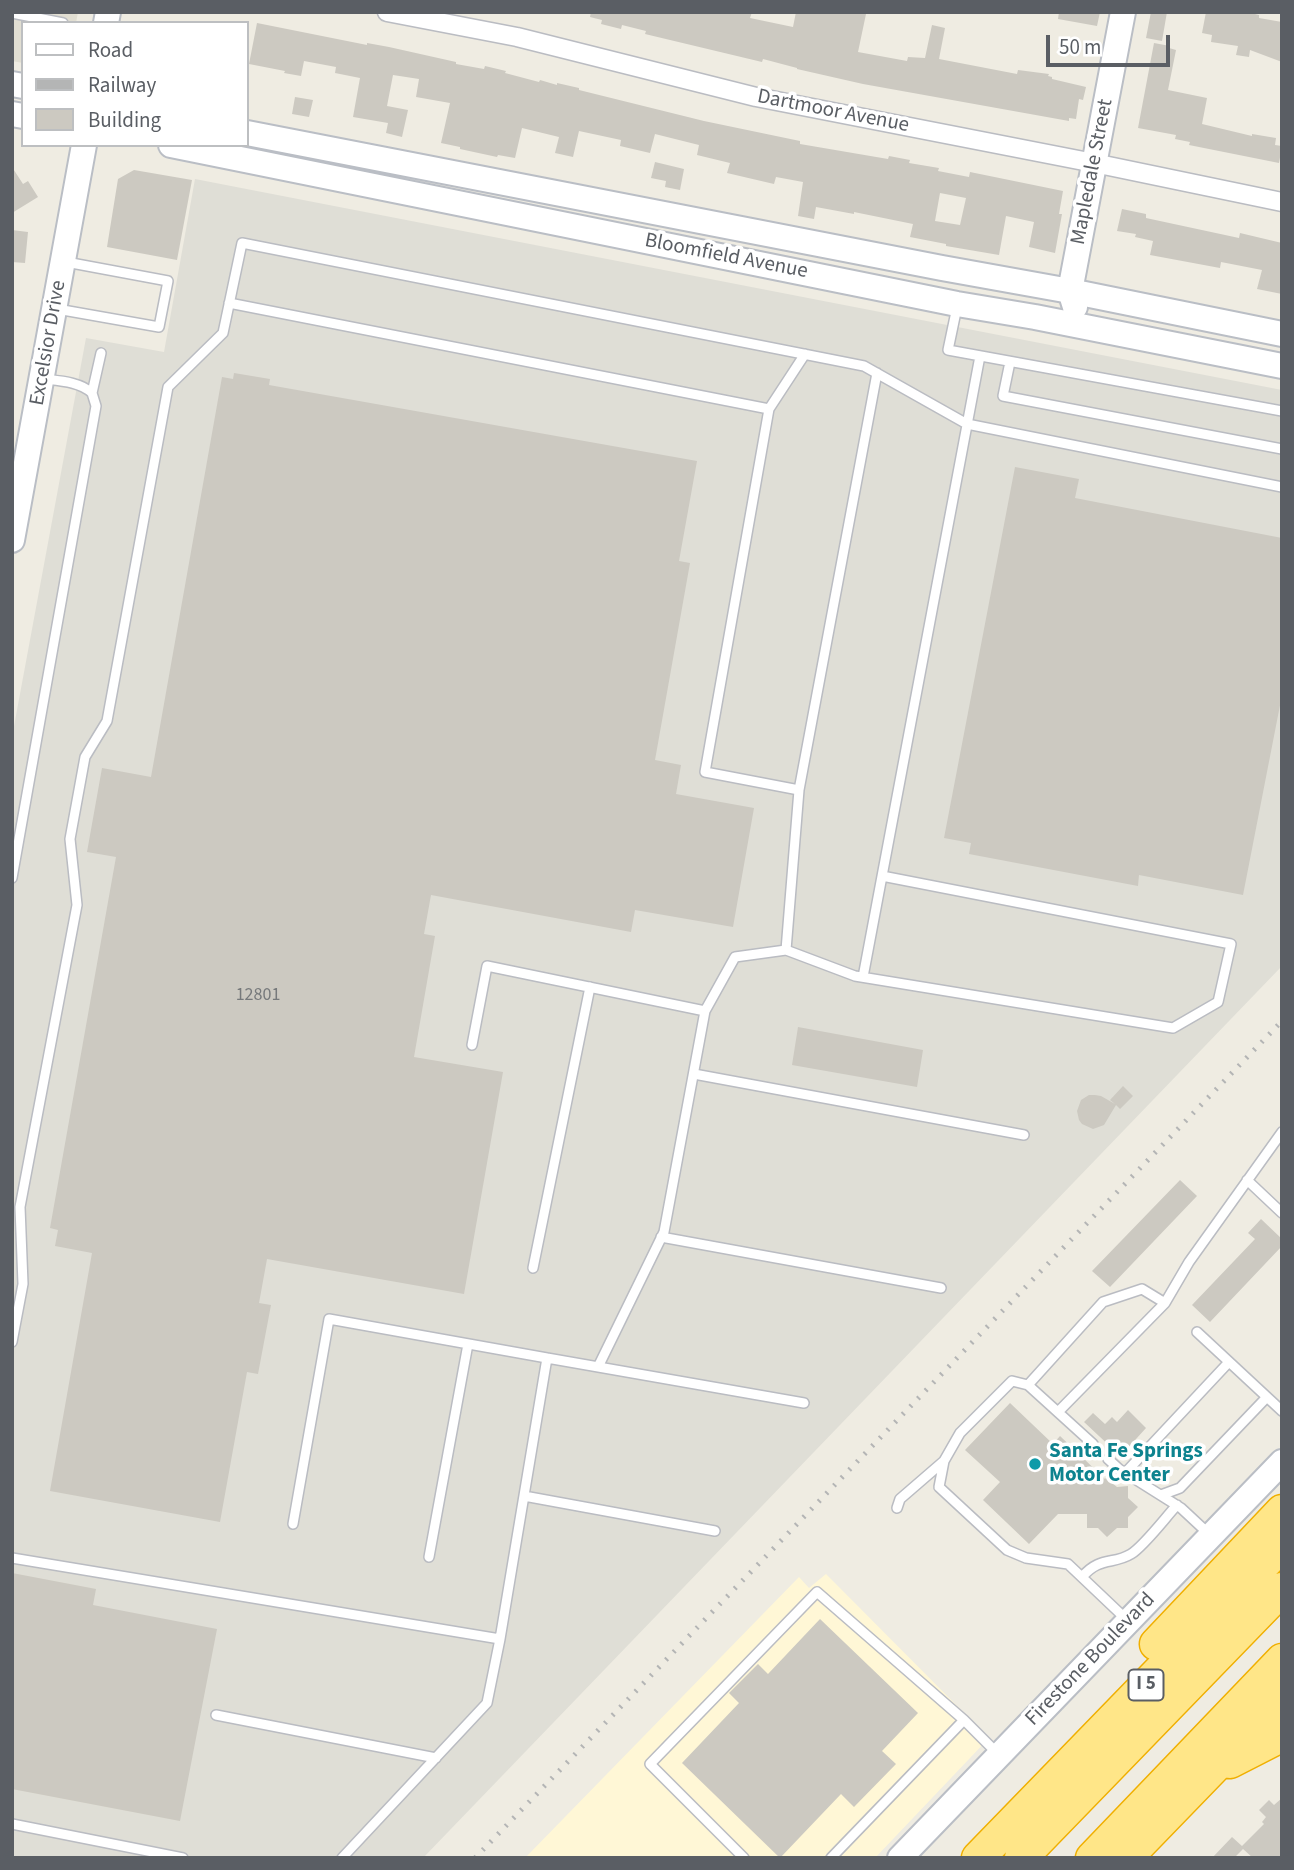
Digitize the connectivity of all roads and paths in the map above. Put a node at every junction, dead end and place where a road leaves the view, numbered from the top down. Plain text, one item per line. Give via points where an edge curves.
1 (387, 12) edge
2 (1123, 12) edge
3 (12, 13) edge
4 (53, 21) edge
5 (248, 133) edge
6 (84, 147) edge
7 (181, 147) edge
8 (1094, 163) junction
9 (1282, 202) edge
10 (63, 262) junction
11 (942, 268) junction
12 (985, 276) junction
13 (1070, 291) junction
14 (229, 303) junction
15 (957, 304) junction
16 (55, 309) junction
17 (1035, 317) junction
18 (1085, 327) junction
19 (1282, 334) edge
20 (101, 353) dead end
21 (805, 354) junction
22 (981, 356) junction
23 (1010, 362) junction
24 (1282, 366) edge
25 (877, 373) junction
26 (43, 378) junction
27 (92, 393) junction
28 (769, 409) junction
29 (1282, 411) edge
30 (967, 425) junction
31 (1282, 449) edge
32 (1282, 486) edge
33 (12, 540) edge
34 (799, 790) junction
35 (882, 876) junction
36 (12, 878) edge
37 (786, 950) junction
38 (863, 977) junction
39 (590, 987) junction
40 (705, 1011) junction
41 (472, 1045) dead end
42 (694, 1074) junction
43 (1282, 1132) edge
44 (1024, 1135) dead end
45 (1247, 1180) junction
46 (1282, 1213) edge
47 (661, 1237) junction
48 (533, 1268) dead end
49 (941, 1287) dead end
50 (1165, 1303) junction
51 (1197, 1332) dead end
52 (12, 1342) edge
53 (468, 1344) junction
54 (547, 1358) junction
55 (1229, 1362) junction
56 (598, 1367) junction
57 (1028, 1385) junction
58 (1267, 1397) junction
59 (804, 1403) dead end
60 (1282, 1411) edge
61 (1058, 1412) junction
62 (1093, 1444) dead end
63 (1108, 1459) dead end
64 (944, 1461) junction
65 (1282, 1462) edge
66 (1126, 1472) junction
67 (1161, 1495) junction
68 (524, 1496) junction
69 (1177, 1505) junction
70 (897, 1508) dead end
71 (1282, 1511) edge
72 (293, 1524) dead end
73 (715, 1531) dead end
74 (1210, 1536) junction
75 (1282, 1545) edge
76 (429, 1557) dead end
77 (12, 1558) edge
78 (1082, 1577) junction
79 (1282, 1588) edge
80 (1129, 1621) junction
81 (500, 1639) junction
82 (1282, 1660) edge
83 (1282, 1697) edge
84 (216, 1715) dead end
85 (964, 1720) junction
86 (1282, 1732) edge
87 (999, 1755) junction
88 (436, 1758) junction
89 (1205, 1776) junction
90 (12, 1824) edge
91 (1010, 1825) junction
92 (183, 1858) edge
93 (342, 1858) edge
94 (744, 1858) edge
95 (831, 1858) edge
96 (901, 1858) edge
97 (978, 1858) edge
98 (1021, 1858) edge
99 (1092, 1858) edge
100 (1126, 1858) edge

1 - 8 street, Dartmoor Avenue via 517,37 755,97
2 - 8 main road, Mapledale Street
3 - 4 lane
5 - 11 main road, Bloomfield Avenue
6 - 10 main road, Excelsior Drive
7 - 15 main road, Bloomfield Avenue
8 - 9 street, Dartmoor Avenue
8 - 13 main road, Mapledale Street
10 - 16 main road, Excelsior Drive
10 - 16 lane via 168,281 166,293 159,327
11 - 12 main road, Bloomfield Avenue
11 - 15 main road
12 - 13 main road, Bloomfield Avenue
12 - 15 main road
13 - 17 main road via 1055,308
13 - 18 main road
13 - 19 main road, Bloomfield Avenue
14 - 21 lane via 242,243
14 - 28 lane
14 - 52 lane via 223,334 168,387 107,721 85,757 70,839 77,905 20,1207 23,1284
15 - 17 main road, Bloomfield Avenue
15 - 22 lane via 948,350
16 - 26 main road, Excelsior Drive
17 - 18 main road, Bloomfield Avenue
18 - 24 main road, Bloomfield Avenue
20 - 27 lane
21 - 25 lane
21 - 28 lane
22 - 23 lane
22 - 30 lane
23 - 29 lane
23 - 31 lane via 1003,396
25 - 30 lane
25 - 34 lane
26 - 27 lane via 77,384
26 - 33 main road, Excelsior Drive
27 - 36 lane via 96,406
28 - 34 lane via 705,772
30 - 32 lane
30 - 35 lane
34 - 37 lane
35 - 38 lane
35 - 38 lane via 1231,944 1218,1002 1173,1028
37 - 38 lane
37 - 40 lane via 735,957
39 - 40 lane
39 - 41 lane via 487,966
39 - 48 lane
40 - 42 lane
42 - 44 lane
42 - 47 lane
43 - 45 lane
45 - 46 lane
45 - 50 lane
47 - 49 lane
47 - 56 lane
50 - 57 lane via 1142,1289 1103,1302
50 - 61 lane
51 - 55 lane
53 - 54 lane
53 - 72 lane via 329,1319
53 - 76 lane
54 - 56 lane
54 - 68 lane
55 - 58 lane
55 - 66 lane
56 - 59 lane
57 - 61 lane
57 - 64 lane via 1012,1381 960,1433
58 - 60 lane
58 - 67 lane via 1180,1488
61 - 62 lane
63 - 66 lane
64 - 70 lane via 900,1499
64 - 78 lane via 939,1487 1007,1550 1026,1558 1068,1564
65 - 74 main road, Firestone Boulevard
66 - 67 lane
67 - 69 lane
68 - 73 lane
68 - 81 lane
69 - 74 lane
69 - 78 lane via 1131,1554 1098,1564
71 - 91 highway via 1135,1666
74 - 80 main road, Firestone Boulevard
75 - 91 highway, I 5
77 - 81 lane
78 - 80 lane
79 - 98 highway
80 - 87 main road, Firestone Boulevard
81 - 88 lane via 487,1703
82 - 99 highway
83 - 89 highway
84 - 88 lane
85 - 87 lane
85 - 94 lane via 817,1592 650,1764
85 - 95 lane
86 - 89 highway
87 - 96 main road, Firestone Boulevard
88 - 93 lane
89 - 100 highway
90 - 92 lane
91 - 97 highway, I 5

